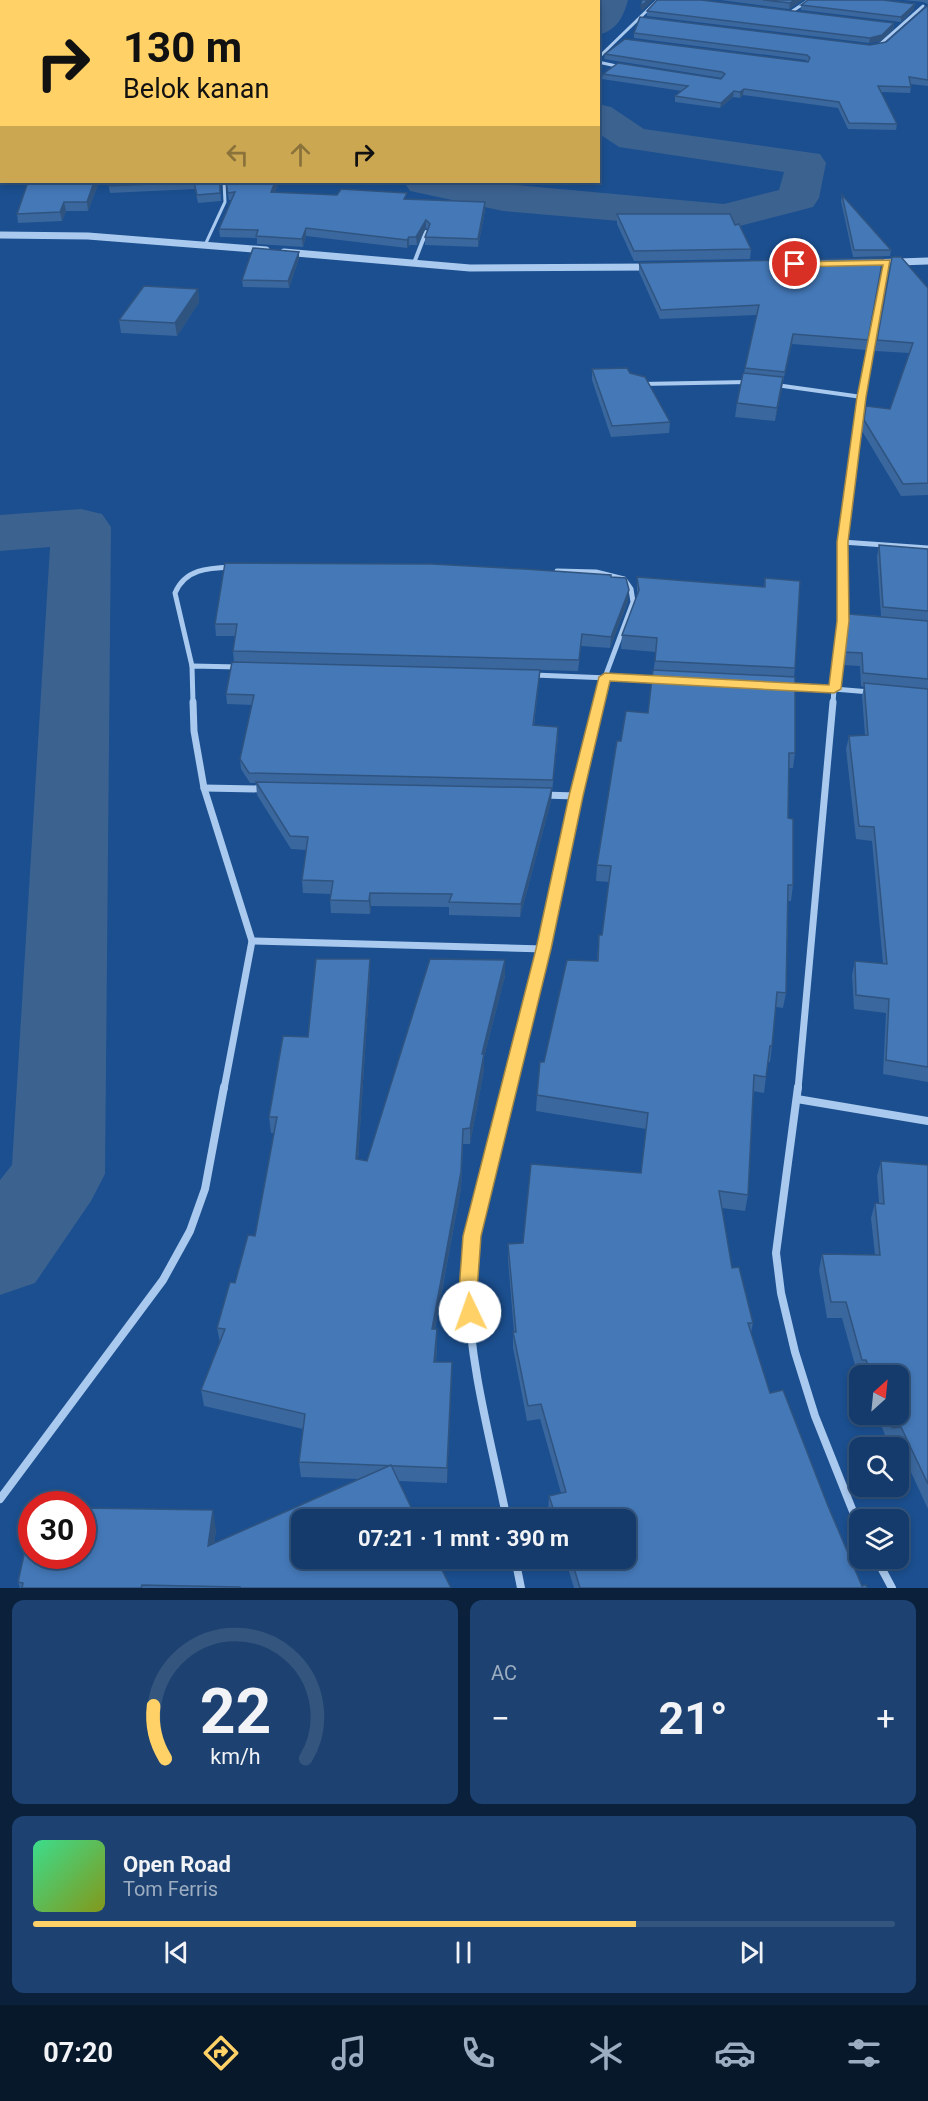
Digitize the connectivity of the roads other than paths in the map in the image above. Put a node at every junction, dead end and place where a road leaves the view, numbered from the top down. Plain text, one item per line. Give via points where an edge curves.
1 (658, 0) edge
2 (809, 0) edge
3 (912, 5) edge
4 (923, 6) junction
5 (928, 7) edge
6 (780, 10) edge
7 (791, 12) junction
8 (802, 13) edge
9 (890, 24) edge
10 (901, 26) junction
11 (878, 46) edge
12 (600, 58) edge
13 (600, 61) edge
14 (622, 67) edge
15 (224, 183) edge
16 (426, 232) edge
17 (0, 235) edge
18 (205, 244) junction
19 (928, 261) edge
20 (887, 262) junction
21 (414, 263) junction
22 (863, 263) edge
23 (660, 267) edge
24 (758, 383) edge
25 (638, 384) edge
26 (766, 384) edge
27 (862, 397) junction
28 (842, 542) junction
29 (928, 548) edge
30 (241, 567) edge
31 (548, 571) edge
32 (843, 621) junction
33 (854, 622) edge
34 (192, 666) junction
35 (251, 668) edge
36 (522, 675) edge
37 (605, 677) junction
38 (662, 680) edge
39 (777, 686) edge
40 (834, 689) junction
41 (881, 693) edge
42 (204, 788) junction
43 (273, 789) edge
44 (529, 795) edge
45 (576, 796) junction
46 (252, 941) junction
47 (544, 949) junction
48 (797, 1099) junction
49 (928, 1121) edge
50 (0, 1499) edge
51 (505, 1509) edge
52 (852, 1509) edge
53 (517, 1569) edge
54 (882, 1569) edge
55 (521, 1588) edge
56 (892, 1588) edge

1 - 12 street
2 - 7 street
3 - 4 street
4 - 5 street
4 - 10 street
6 - 7 street
7 - 8 street
9 - 10 street
10 - 11 street
13 - 14 street
15 - 18 lane via 225,202
16 - 21 street
17 - 18 street
18 - 21 street
19 - 20 street
20 - 22 street
20 - 27 street
21 - 23 street via 510,269
24 - 25 street
26 - 27 street
27 - 28 street
28 - 29 street
28 - 32 street
30 - 34 street via 187,574 178,582 175,593
31 - 37 street via 613,575 624,579 631,589 633,602
32 - 33 street
32 - 40 street
34 - 35 street
34 - 42 street via 194,731
36 - 37 street
37 - 38 street
37 - 45 street
39 - 40 street
40 - 41 street
40 - 48 street
42 - 43 street
42 - 46 street
44 - 45 street
45 - 47 street
46 - 47 street
46 - 50 street via 205,1189 190,1231 163,1280 110,1356
47 - 51 street via 471,1247 468,1291 474,1356
48 - 49 street
48 - 52 street via 776,1253 795,1352 815,1416
53 - 55 street
54 - 56 street

